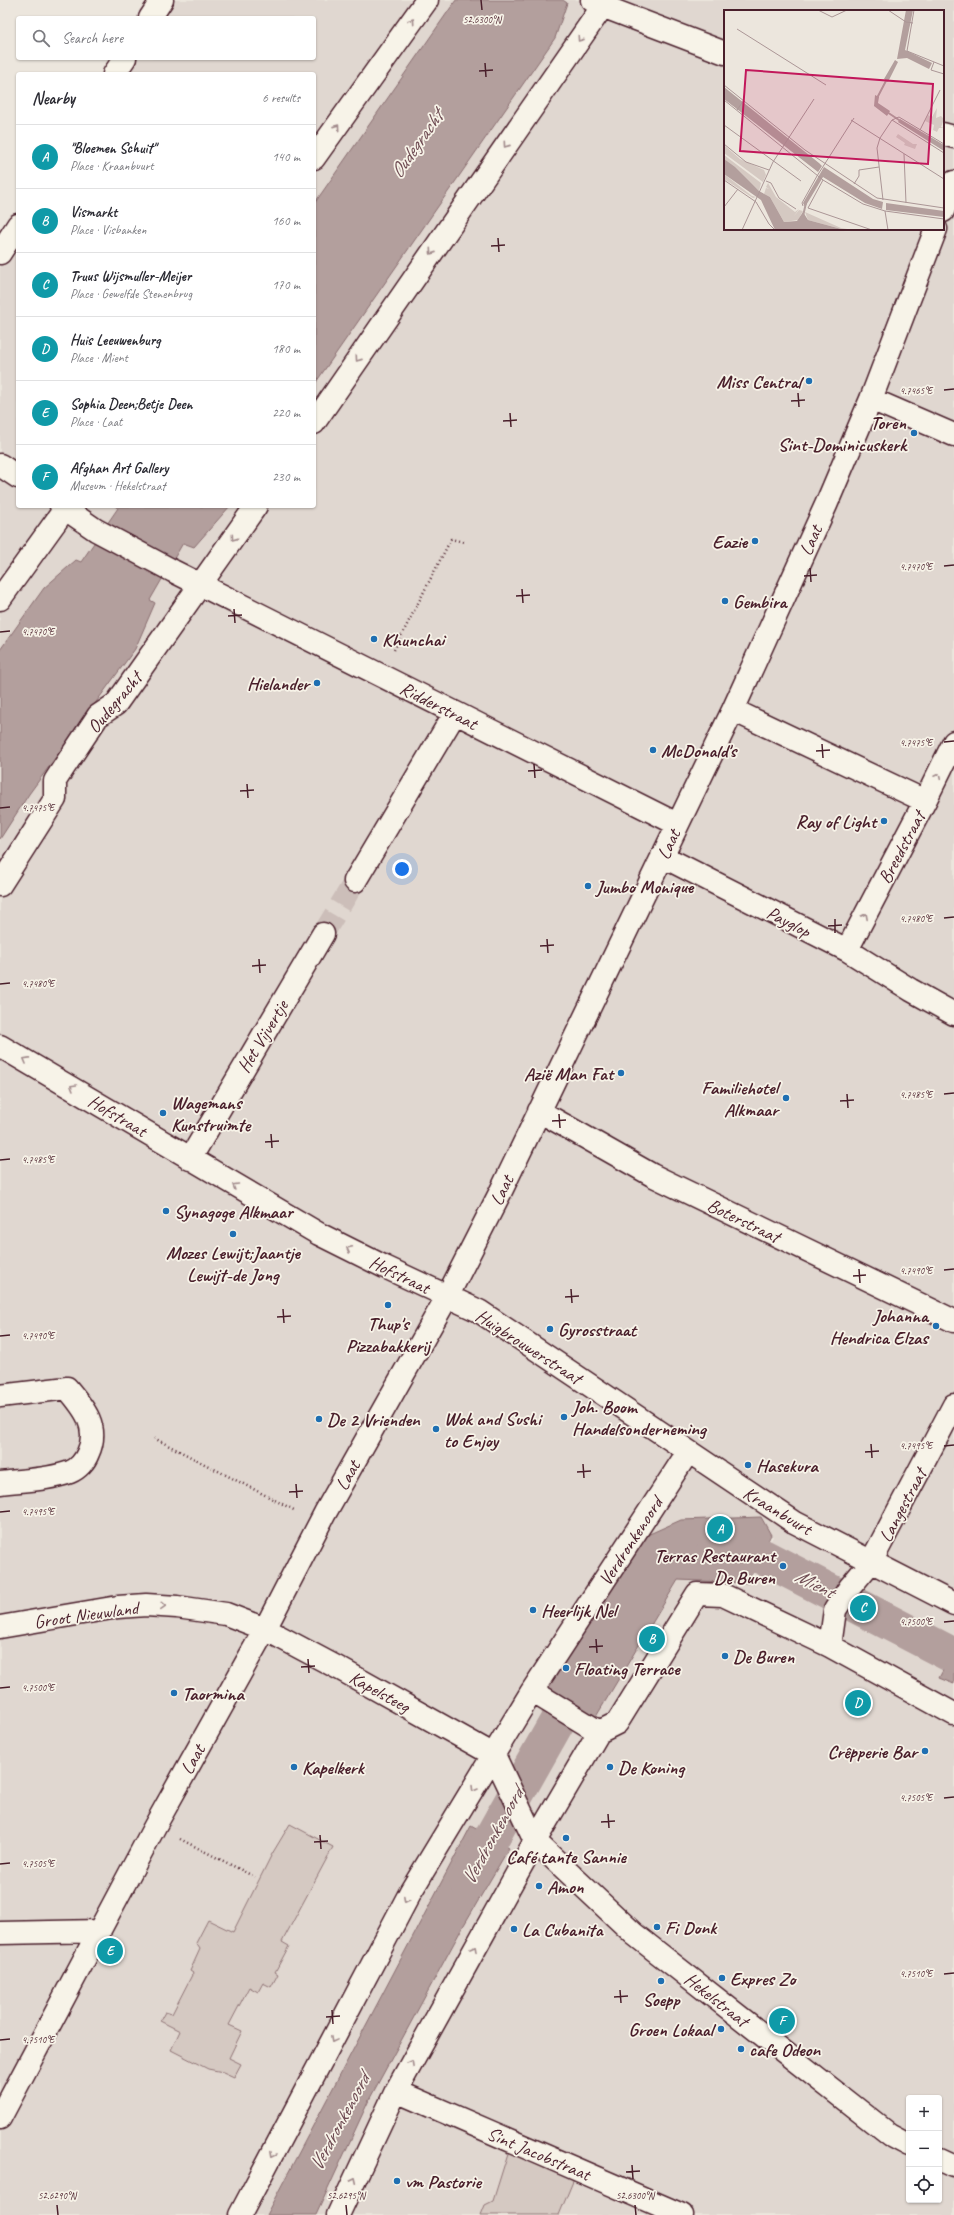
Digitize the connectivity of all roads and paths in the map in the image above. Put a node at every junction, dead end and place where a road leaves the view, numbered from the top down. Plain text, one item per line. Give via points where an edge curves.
1 (162, 0) edge
2 (426, 0) edge
3 (600, 2) edge
4 (151, 16) edge
5 (724, 53) edge
6 (124, 60) edge
7 (115, 72) edge
8 (944, 134) edge
9 (954, 137) edge
10 (316, 155) edge
11 (954, 182) edge
12 (944, 208) edge
13 (16, 228) edge
14 (936, 230) edge
15 (0, 253) edge
16 (871, 399) junction
17 (316, 420) edge
18 (954, 435) edge
19 (0, 465) edge
20 (16, 476) edge
21 (63, 508) edge
22 (65, 508) edge
23 (255, 508) edge
24 (464, 542) dead end
25 (202, 585) junction
26 (0, 599) edge
27 (380, 675) junction
28 (733, 710) junction
29 (454, 713) junction
30 (954, 742) edge
31 (925, 802) junction
32 (678, 824) junction
33 (662, 856) junction
34 (355, 881) tunnel mouth
35 (0, 885) edge
36 (323, 934) tunnel mouth
37 (847, 950) junction
38 (954, 1014) edge
39 (0, 1046) edge
40 (538, 1112) junction
41 (190, 1159) junction
42 (451, 1289) junction
43 (954, 1321) edge
44 (0, 1396) edge
45 (954, 1405) edge
46 (154, 1438) dead end
47 (688, 1452) junction
48 (0, 1483) edge
49 (320, 1523) junction
50 (871, 1562) junction
51 (954, 1604) edge
52 (0, 1627) edge
53 (265, 1629) junction
54 (830, 1646) junction
55 (532, 1690) junction
56 (954, 1714) edge
57 (602, 1728) junction
58 (494, 1756) junction
59 (155, 1826) junction
60 (535, 1841) junction
61 (255, 1877) dead end
62 (100, 1930) junction
63 (0, 1933) edge
64 (396, 2091) junction
65 (0, 2118) edge
66 (906, 2143) edge
67 (942, 2161) edge
68 (954, 2167) edge
69 (240, 2215) edge
70 (338, 2215) edge
71 (682, 2215) edge

1 - 4 street
10 -> 2 street
3 - 5 street
3 -> 17 street
6 - 7 street
8 - 9 street
11 - 12 street
13 - 15 street
14 - 16 street, Laat
16 - 18 street
16 - 28 street, Laat
19 - 20 street
21 - 26 street
22 - 25 street, Ridderstraat via 96,530
23 -> 25 street, Oudegracht
24 - 27 path via 450,539
25 - 27 street, Ridderstraat
25 - 35 street, Oudegracht via 116,704 98,716 81,741 55,781 55,799
27 - 29 street, Ridderstraat
28 - 31 street
28 - 32 street, Laat
29 - 32 street, Ridderstraat
29 - 34 street
31 -> 30 street, Breedstraat
37 -> 31 street, Breedstraat
32 - 33 street, Laat
33 - 37 street, Payglop
33 - 40 street, Laat
36 - 41 street, Het Vijvertje
37 - 38 street, Payglop
41 -> 39 street, Hofstraat
40 - 42 street, Laat
40 - 43 street, Boterstraat via 652,1175
42 -> 41 street, Hofstraat via 319,1234
42 - 47 street, Huigbrouwerstraat via 479,1311
42 - 49 street, Laat
44 - 48 street via 67,1388 86,1411 93,1428 92,1445 85,1461 72,1472 50,1478
45 - 50 street, Langestraat
46 - 49 path
47 - 50 street, Kraanbuurt via 794,1522
47 - 55 street, Verdronkenoord
49 - 53 street, Laat
50 - 51 street
50 - 54 street, Langestraat via 835,1610
52 -> 53 street, Groot Nieuwland via 118,1606 146,1605 226,1614
53 - 58 street, Kapelsteeg
53 - 59 street, Laat
54 - 56 street
54 - 57 street via 723,1595 697,1594
55 - 57 street
55 - 58 street, Verdronkenoord
57 - 60 street
58 - 60 street
58 -> 69 street, Verdronkenoord via 411,1891
59 - 61 path
59 - 62 street, Laat
64 -> 60 street
60 - 66 street, Hekelstraat via 634,1934 890,2135
62 - 63 street
62 - 65 street, Laat
70 -> 64 street
64 - 71 street, Sint Jacobstraat
67 - 68 street

